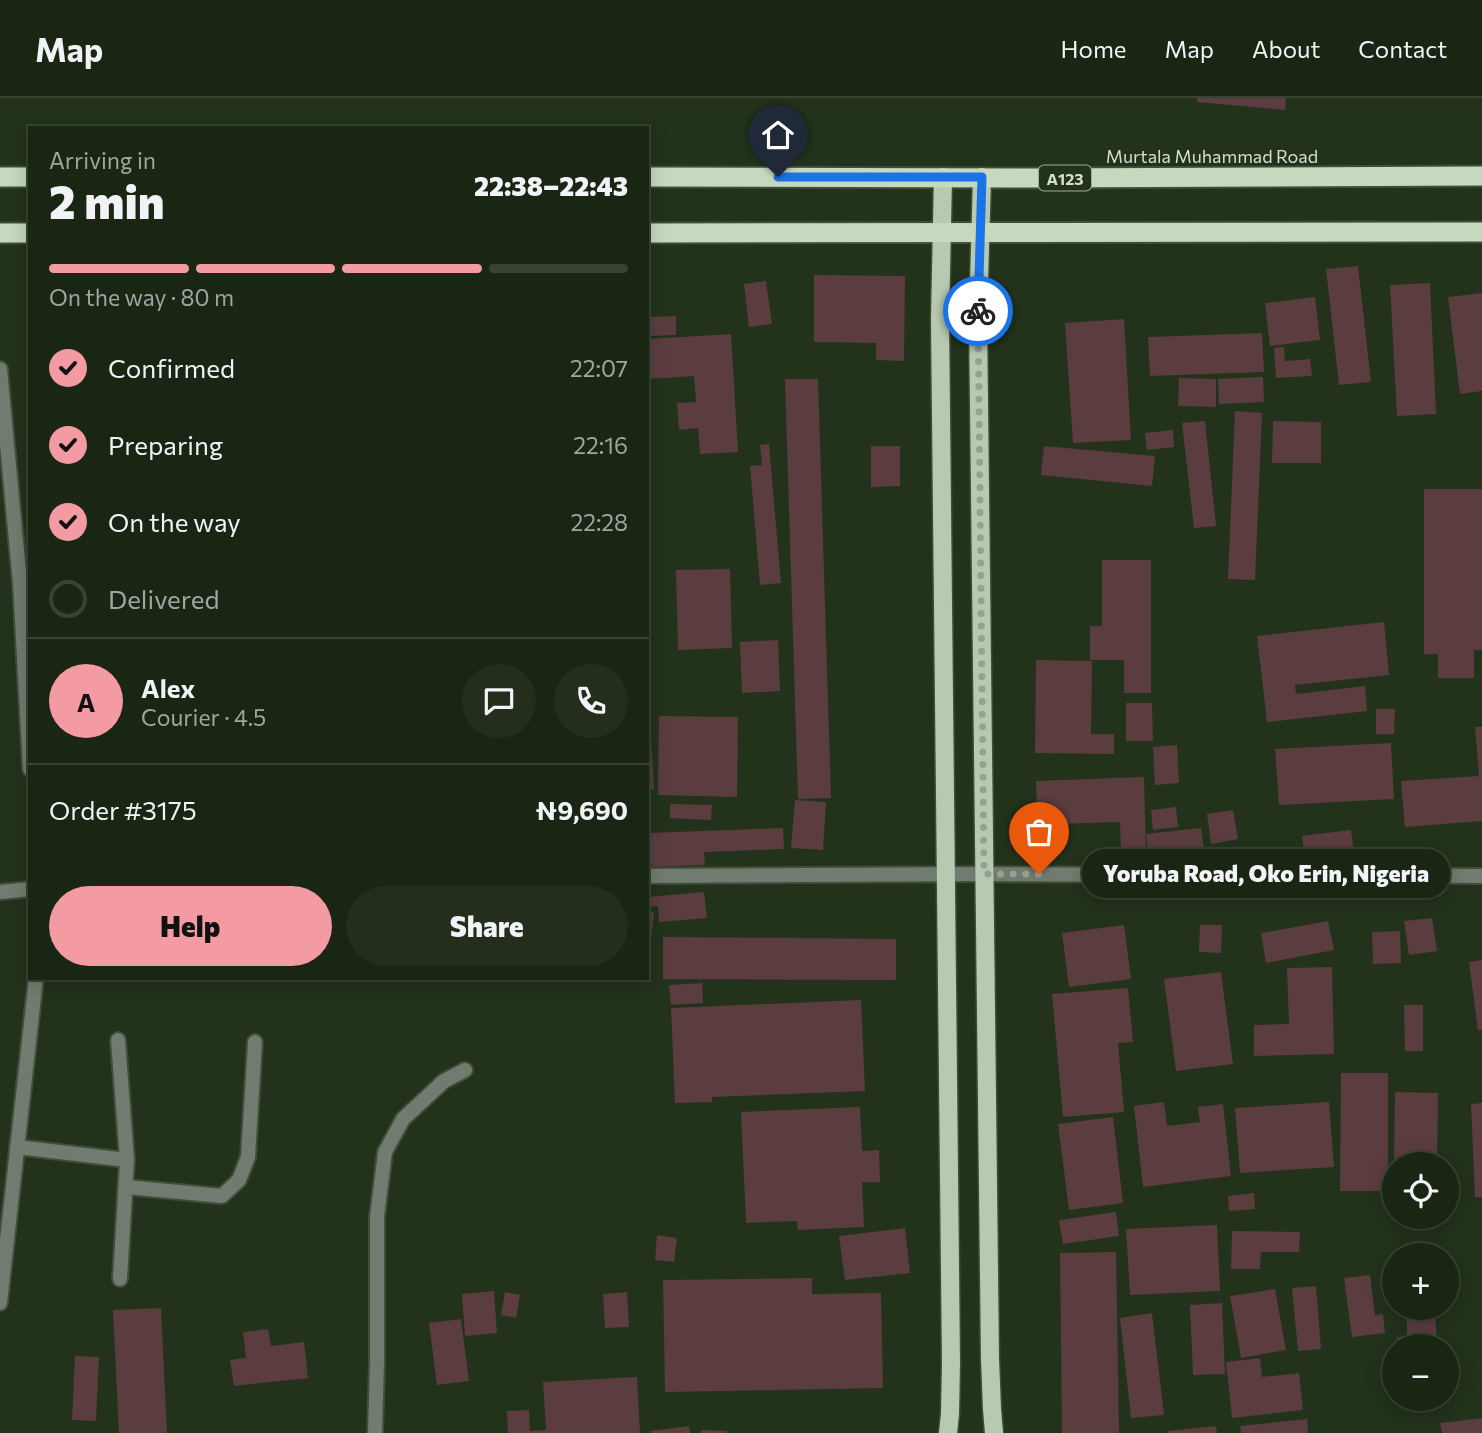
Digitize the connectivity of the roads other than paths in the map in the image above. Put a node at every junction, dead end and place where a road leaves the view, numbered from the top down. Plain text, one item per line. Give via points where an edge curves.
1 (1482, 176) edge
2 (0, 177) edge
3 (28, 177) edge
4 (649, 177) edge
5 (943, 177) junction
6 (982, 177) junction
7 (942, 232) junction
8 (981, 232) junction
9 (1482, 232) edge
10 (0, 233) edge
11 (28, 233) edge
12 (649, 233) edge
13 (0, 369) edge
14 (28, 732) edge
15 (984, 874) junction
16 (945, 875) junction
17 (649, 876) edge
18 (1482, 876) edge
19 (28, 889) edge
20 (0, 892) edge
21 (36, 980) edge
22 (118, 1040) dead end
23 (255, 1041) dead end
24 (466, 1070) dead end
25 (17, 1147) junction
26 (127, 1160) junction
27 (126, 1187) junction
28 (120, 1279) dead end
29 (0, 1303) edge
30 (375, 1433) edge
31 (948, 1433) edge
32 (994, 1433) edge

1 - 6 highway, Murtala Muhammad Road / A123
2 - 3 highway
4 - 5 highway, Murtala Muhammad Road / A123
5 - 6 highway, Murtala Muhammad Road / A123
5 - 7 main road
6 - 8 main road
7 - 8 highway
7 - 12 highway
7 - 16 main road
8 - 9 highway
8 - 15 main road
10 - 11 highway
13 - 14 street
15 - 16 street
15 - 18 street
15 - 32 main road
16 - 17 street
16 - 31 main road
19 - 20 street
21 - 25 street
22 - 26 street
23 - 27 street via 248,1157 239,1180 222,1196
24 - 30 street via 444,1081 403,1119 385,1152 377,1217
25 - 26 street
25 - 29 street
26 - 27 street
27 - 28 street

